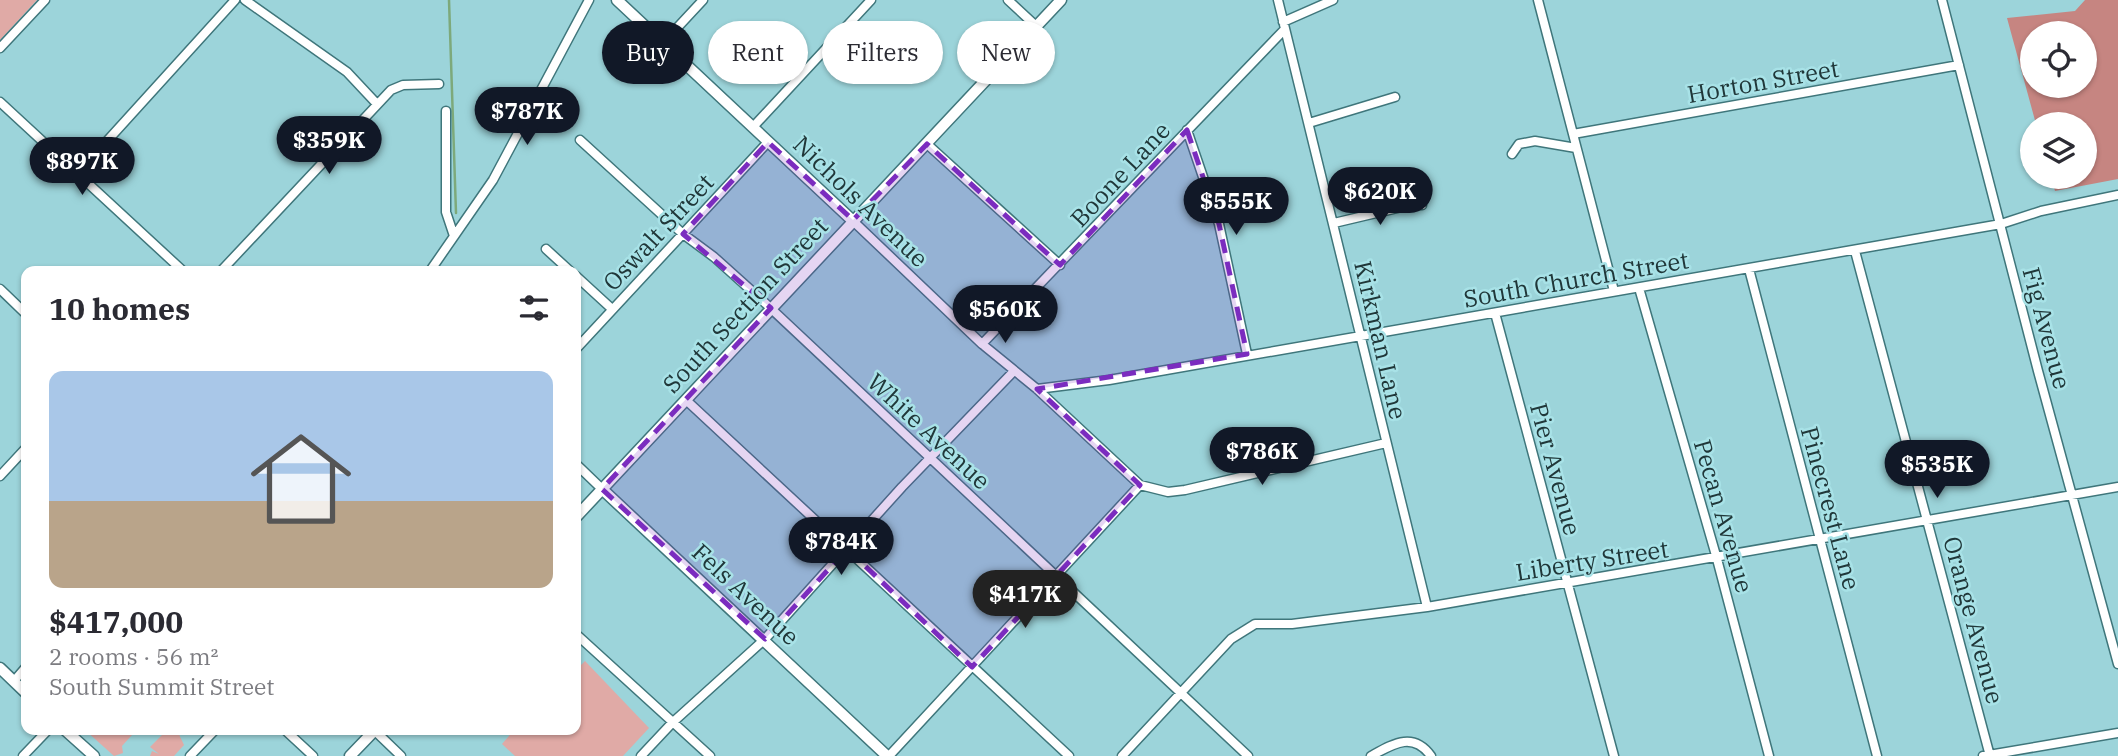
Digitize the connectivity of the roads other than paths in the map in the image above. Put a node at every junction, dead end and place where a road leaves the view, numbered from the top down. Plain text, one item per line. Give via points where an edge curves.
1 (45, 0) edge
2 (235, 0) edge
3 (245, 0) edge
4 (589, 0) edge
5 (617, 0) edge
6 (703, 0) edge
7 (871, 0) edge
8 (1008, 0) edge
9 (1060, 0) edge
10 (1278, 0) edge
11 (1333, 0) edge
12 (1538, 0) edge
13 (1942, 0) edge
14 (639, 21) edge
15 (683, 21) edge
16 (1031, 21) edge
17 (1041, 21) edge
18 (1284, 26) junction
19 (0, 48) edge
20 (1959, 65) junction
21 (694, 72) edge
22 (439, 83) dead end
23 (982, 84) edge
24 (1395, 97) dead end
25 (0, 102) edge
26 (377, 104) junction
27 (446, 111) dead end
28 (1309, 123) junction
29 (753, 127) junction
30 (1187, 130) junction
31 (1573, 134) junction
32 (580, 140) dead end
33 (768, 142) junction
34 (927, 144) junction
35 (1576, 148) junction
36 (1512, 154) dead end
37 (78, 173) junction
38 (2118, 195) edge
39 (1422, 205) dead end
40 (853, 221) junction
41 (1334, 223) junction
42 (2001, 224) junction
43 (683, 234) junction
44 (454, 236) junction
45 (546, 249) dead end
46 (1855, 251) junction
47 (1060, 265) junction
48 (178, 266) edge
49 (226, 266) edge
50 (433, 266) edge
51 (565, 266) edge
52 (1749, 269) junction
53 (581, 281) edge
54 (1639, 288) junction
55 (0, 289) edge
56 (1614, 291) junction
57 (21, 309) edge
58 (611, 309) junction
59 (771, 309) junction
60 (1495, 313) junction
61 (1361, 335) junction
62 (581, 343) edge
63 (982, 344) junction
64 (1247, 354) junction
65 (1013, 372) junction
66 (1037, 389) junction
67 (686, 400) junction
68 (1386, 443) junction
69 (21, 454) edge
70 (930, 458) junction
71 (581, 469) edge
72 (0, 476) edge
73 (1140, 485) junction
74 (2118, 486) edge
75 (602, 489) junction
76 (2073, 496) junction
77 (581, 512) edge
78 (1928, 522) junction
79 (1820, 541) junction
80 (847, 549) junction
81 (1717, 559) junction
82 (1055, 576) junction
83 (1566, 584) junction
84 (1427, 607) junction
85 (581, 639) edge
86 (765, 639) junction
87 (2118, 664) edge
88 (972, 667) junction
89 (0, 668) edge
90 (21, 673) edge
91 (14, 681) junction
92 (21, 688) edge
93 (1180, 693) junction
94 (672, 723) junction
95 (2118, 733) edge
96 (43, 735) edge
97 (71, 735) edge
98 (210, 735) edge
99 (290, 735) edge
100 (369, 735) edge
101 (379, 735) edge
102 (23, 756) edge
103 (94, 756) edge
104 (190, 756) edge
105 (313, 756) edge
106 (350, 756) edge
107 (401, 756) edge
108 (641, 756) edge
109 (710, 756) edge
110 (888, 756) edge
111 (1069, 756) edge
112 (1122, 756) edge
113 (1248, 756) edge
114 (1371, 756) edge
115 (1431, 756) edge
116 (1614, 756) edge
117 (1769, 756) edge
118 (1877, 756) edge
119 (1987, 756) edge

1 - 19 street
2 - 37 street
3 - 26 street via 347,72
4 - 44 street via 493,180
5 - 14 street, Nichols Avenue
6 - 15 street
7 - 29 street
8 - 16 street
9 - 17 street, South Section Street
10 - 18 street, Kirkman Lane
11 - 18 street, Boone Lane
12 - 31 street
13 - 20 street, Fig Avenue
18 - 28 street, Kirkman Lane
18 - 30 street, Boone Lane
20 - 31 street, Horton Street
20 - 42 street, Fig Avenue
21 - 29 street, Nichols Avenue
22 - 26 street via 397,86
23 - 34 street, South Section Street
24 - 28 street
25 - 37 street
26 - 49 street
27 - 44 street via 446,212
28 - 41 street, Kirkman Lane
29 - 33 street, Nichols Avenue
30 - 47 street, Boone Lane
30 - 64 street via 1219,223
31 - 35 street
32 - 43 street, White Avenue
33 - 40 street, Nichols Avenue
33 - 43 street, Oswalt Street
34 - 40 street, South Section Street
34 - 47 street
35 - 36 street via 1535,141 1519,144
35 - 56 street
37 - 48 street
38 - 42 street, South Church Street
39 - 41 street
40 - 59 street, South Section Street
40 - 63 street, Nichols Avenue
41 - 61 street, Kirkman Lane
42 - 46 street, South Church Street
42 - 76 street, Fig Avenue
43 - 58 street, Oswalt Street
43 - 59 street, White Avenue
44 - 50 street
45 - 51 street
46 - 52 street, South Church Street
46 - 78 street, Orange Avenue
47 - 63 street, Boone Lane
52 - 54 street, South Church Street
52 - 79 street, Pinecrest Lane
53 - 58 street
54 - 56 street, South Church Street
54 - 81 street, Pecan Avenue
55 - 57 street
56 - 60 street, South Church Street
58 - 62 street, Oswalt Street
59 - 67 street, South Section Street
59 - 70 street, White Avenue
60 - 61 street, South Church Street
60 - 83 street, Pier Avenue
61 - 64 street, South Church Street
61 - 68 street, Kirkman Lane
63 - 65 street, Nichols Avenue
64 - 66 street, South Church Street
65 - 66 street, Nichols Avenue
65 - 70 street
66 - 73 street, Nichols Avenue
67 - 75 street, South Section Street
67 - 80 street
68 - 73 street via 1185,490 1168,492
68 - 84 street, Kirkman Lane
69 - 72 street
70 - 80 street
70 - 82 street, White Avenue
71 - 75 street, Fels Avenue
73 - 82 street
74 - 76 street, Liberty Street
75 - 77 street, South Section Street
75 - 86 street, Fels Avenue
76 - 78 street, Liberty Street
76 - 87 street, Fig Avenue
78 - 79 street, Liberty Street
78 - 119 street, Orange Avenue
79 - 81 street, Liberty Street
79 - 118 street, Pinecrest Lane
80 - 86 street
80 - 88 street
81 - 83 street, Liberty Street
81 - 117 street, Pecan Avenue
82 - 88 street
82 - 93 street, White Avenue
83 - 84 street, Liberty Street
83 - 116 street, Pier Avenue
84 - 93 street, Liberty Street via 1292,624 1255,624 1231,639
85 - 94 street
86 - 94 street
86 - 110 street, Fels Avenue
88 - 110 street
88 - 111 street
89 - 91 street
90 - 91 street
91 - 92 street
93 - 112 street, Liberty Street
93 - 113 street, White Avenue
94 - 108 street
94 - 109 street
95 - 119 street
96 - 102 street
97 - 103 street
98 - 104 street
99 - 105 street
100 - 106 street
101 - 107 street
114 - 115 street via 1403,741 1417,743

